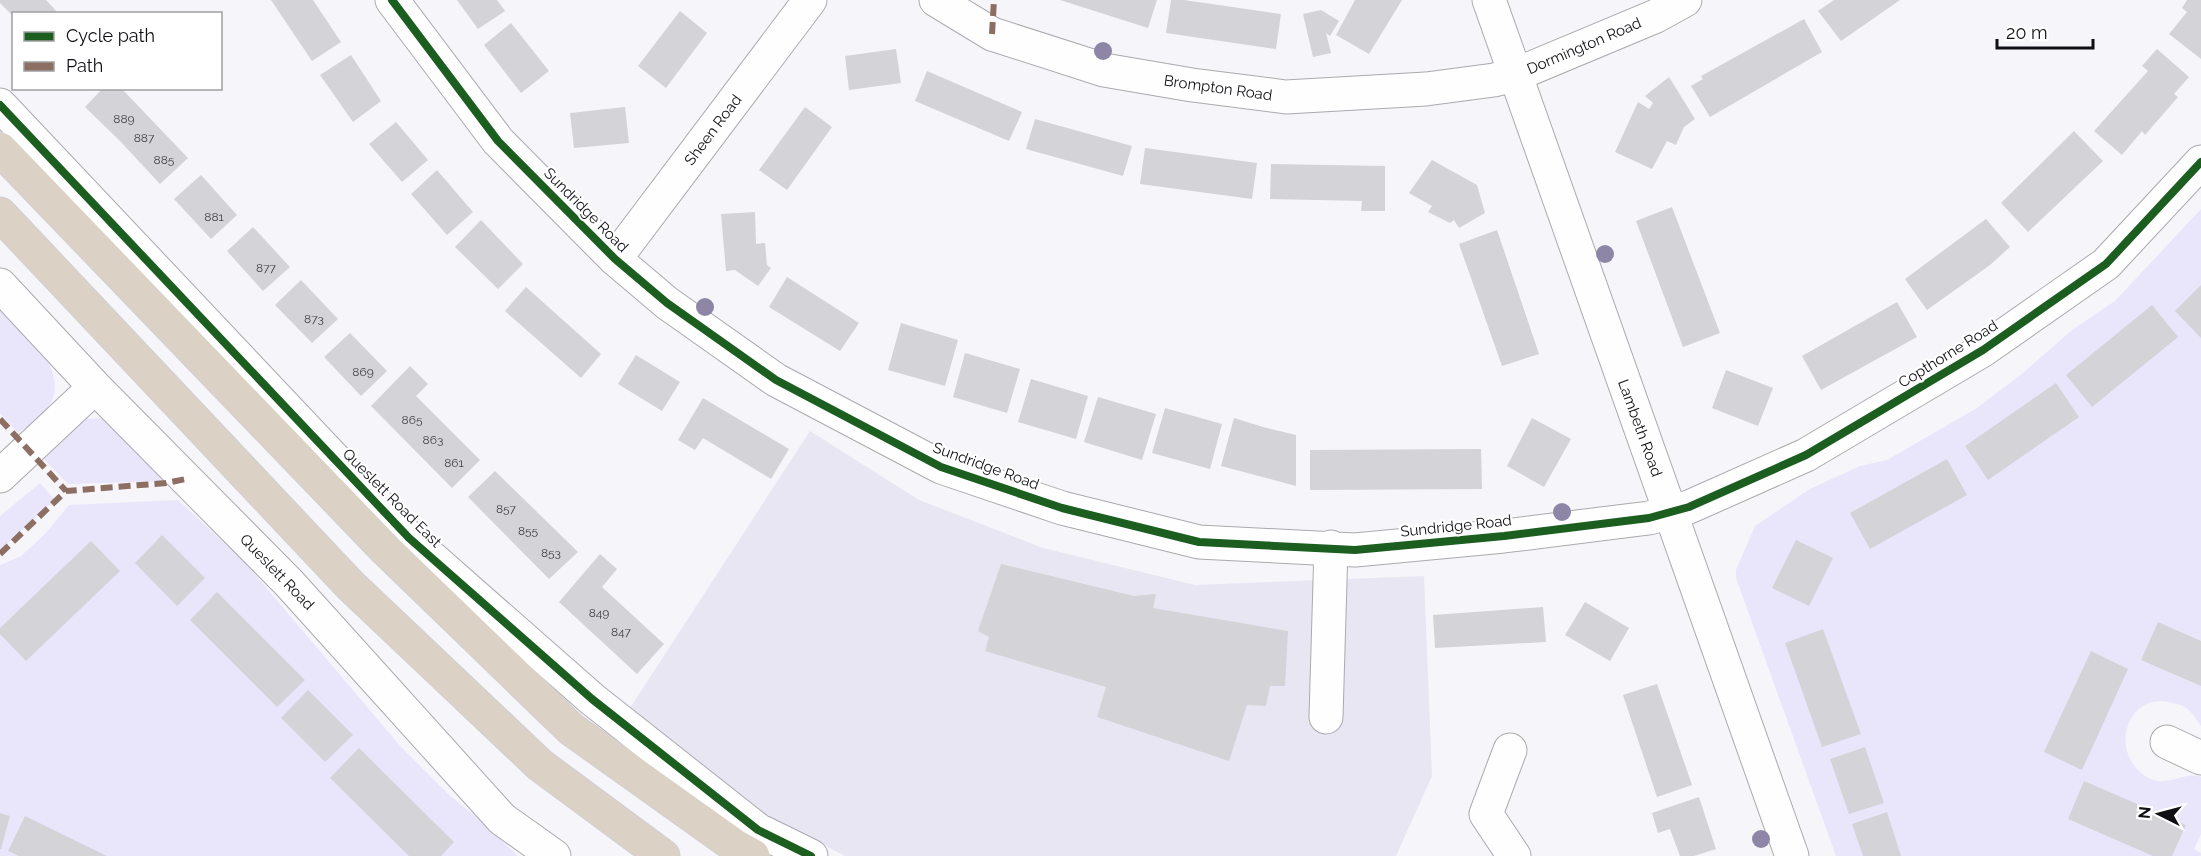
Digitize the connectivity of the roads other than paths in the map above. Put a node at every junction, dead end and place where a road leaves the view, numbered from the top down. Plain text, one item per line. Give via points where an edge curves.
1 (392, 0) edge
2 (810, 0) edge
3 (936, 0) edge
4 (1489, 0) edge
5 (1685, 0) edge
6 (1515, 75) junction
7 (0, 105) edge
8 (0, 149) edge
9 (2201, 162) edge
10 (0, 214) edge
11 (615, 260) junction
12 (0, 285) edge
13 (95, 387) junction
14 (0, 476) edge
15 (1670, 511) junction
16 (1331, 547) junction
17 (1326, 717) dead end
18 (2167, 742) dead end
19 (1510, 750) dead end
20 (2201, 758) edge
21 (554, 856) edge
22 (663, 856) edge
23 (753, 856) edge
24 (811, 856) edge
25 (1514, 856) edge
26 (1792, 856) edge

1 - 11 street, Sundridge Road via 498,141
2 - 11 street, Sheen Road
3 - 6 street, Brompton Road via 992,34 1104,70 1192,85 1286,97 1426,89
4 - 6 street, Lambeth Road
5 - 6 street, Dormington Road
6 - 15 street, Lambeth Road
7 - 24 street, Queslett Road East via 409,538 592,699 758,830
8 - 23 highway via 386,550 571,729
9 - 15 street, Copthorne Road via 2106,264 1983,350 1806,455 1689,507
10 - 22 highway via 350,585 540,765
11 - 16 street, Sundridge Road via 667,303 776,381 941,467 1062,508 1199,542
12 - 13 street, Queslett Road
13 - 14 street
13 - 21 street, Queslett Road via 289,584 502,819
15 - 16 street, Sundridge Road via 1649,518 1504,536 1355,550
15 - 26 street, Lambeth Road
16 - 17 street
18 - 20 street
19 - 25 street via 1486,814

